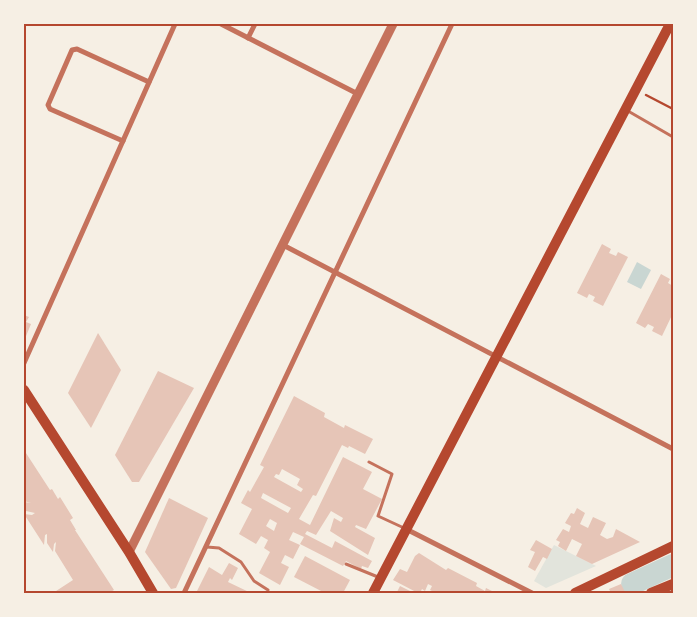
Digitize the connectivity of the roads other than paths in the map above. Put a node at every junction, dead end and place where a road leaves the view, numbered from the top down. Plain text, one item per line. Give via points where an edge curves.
1 (175, 24) edge
2 (221, 24) edge
3 (255, 24) edge
4 (393, 24) edge
5 (452, 24) edge
6 (670, 24) edge
7 (248, 38) junction
8 (149, 82) junction
9 (359, 95) junction
10 (625, 110) junction
11 (673, 137) edge
12 (123, 141) junction
13 (283, 246) junction
14 (335, 272) junction
15 (498, 356) junction
16 (24, 363) edge
17 (24, 390) edge
18 (673, 449) edge
19 (369, 462) dead end
20 (406, 529) junction
21 (673, 546) edge
22 (207, 547) junction
23 (129, 552) junction
24 (346, 564) dead end
25 (381, 578) junction
26 (673, 584) edge
27 (268, 590) dead end
28 (153, 593) edge
29 (184, 593) edge
30 (373, 593) edge
31 (532, 593) edge
32 (574, 593) edge
33 (651, 593) edge

1 - 8 street
2 - 7 street
3 - 7 street
4 - 9 street
5 - 14 street
6 - 10 main road
7 - 9 street
8 - 12 street
8 - 12 street via 77,49 72,50 48,105 50,109
9 - 13 street
10 - 11 lane
10 - 15 main road
12 - 16 street
13 - 14 street
13 - 23 street
14 - 15 street
14 - 22 street
15 - 18 street
15 - 20 main road
17 - 23 main road
19 - 20 lane via 392,474 378,516
20 - 25 main road
20 - 31 street
21 - 32 main road
22 - 27 lane via 218,548 241,562 254,581
22 - 29 street
23 - 28 main road
24 - 25 lane
25 - 30 main road
26 - 33 main road

